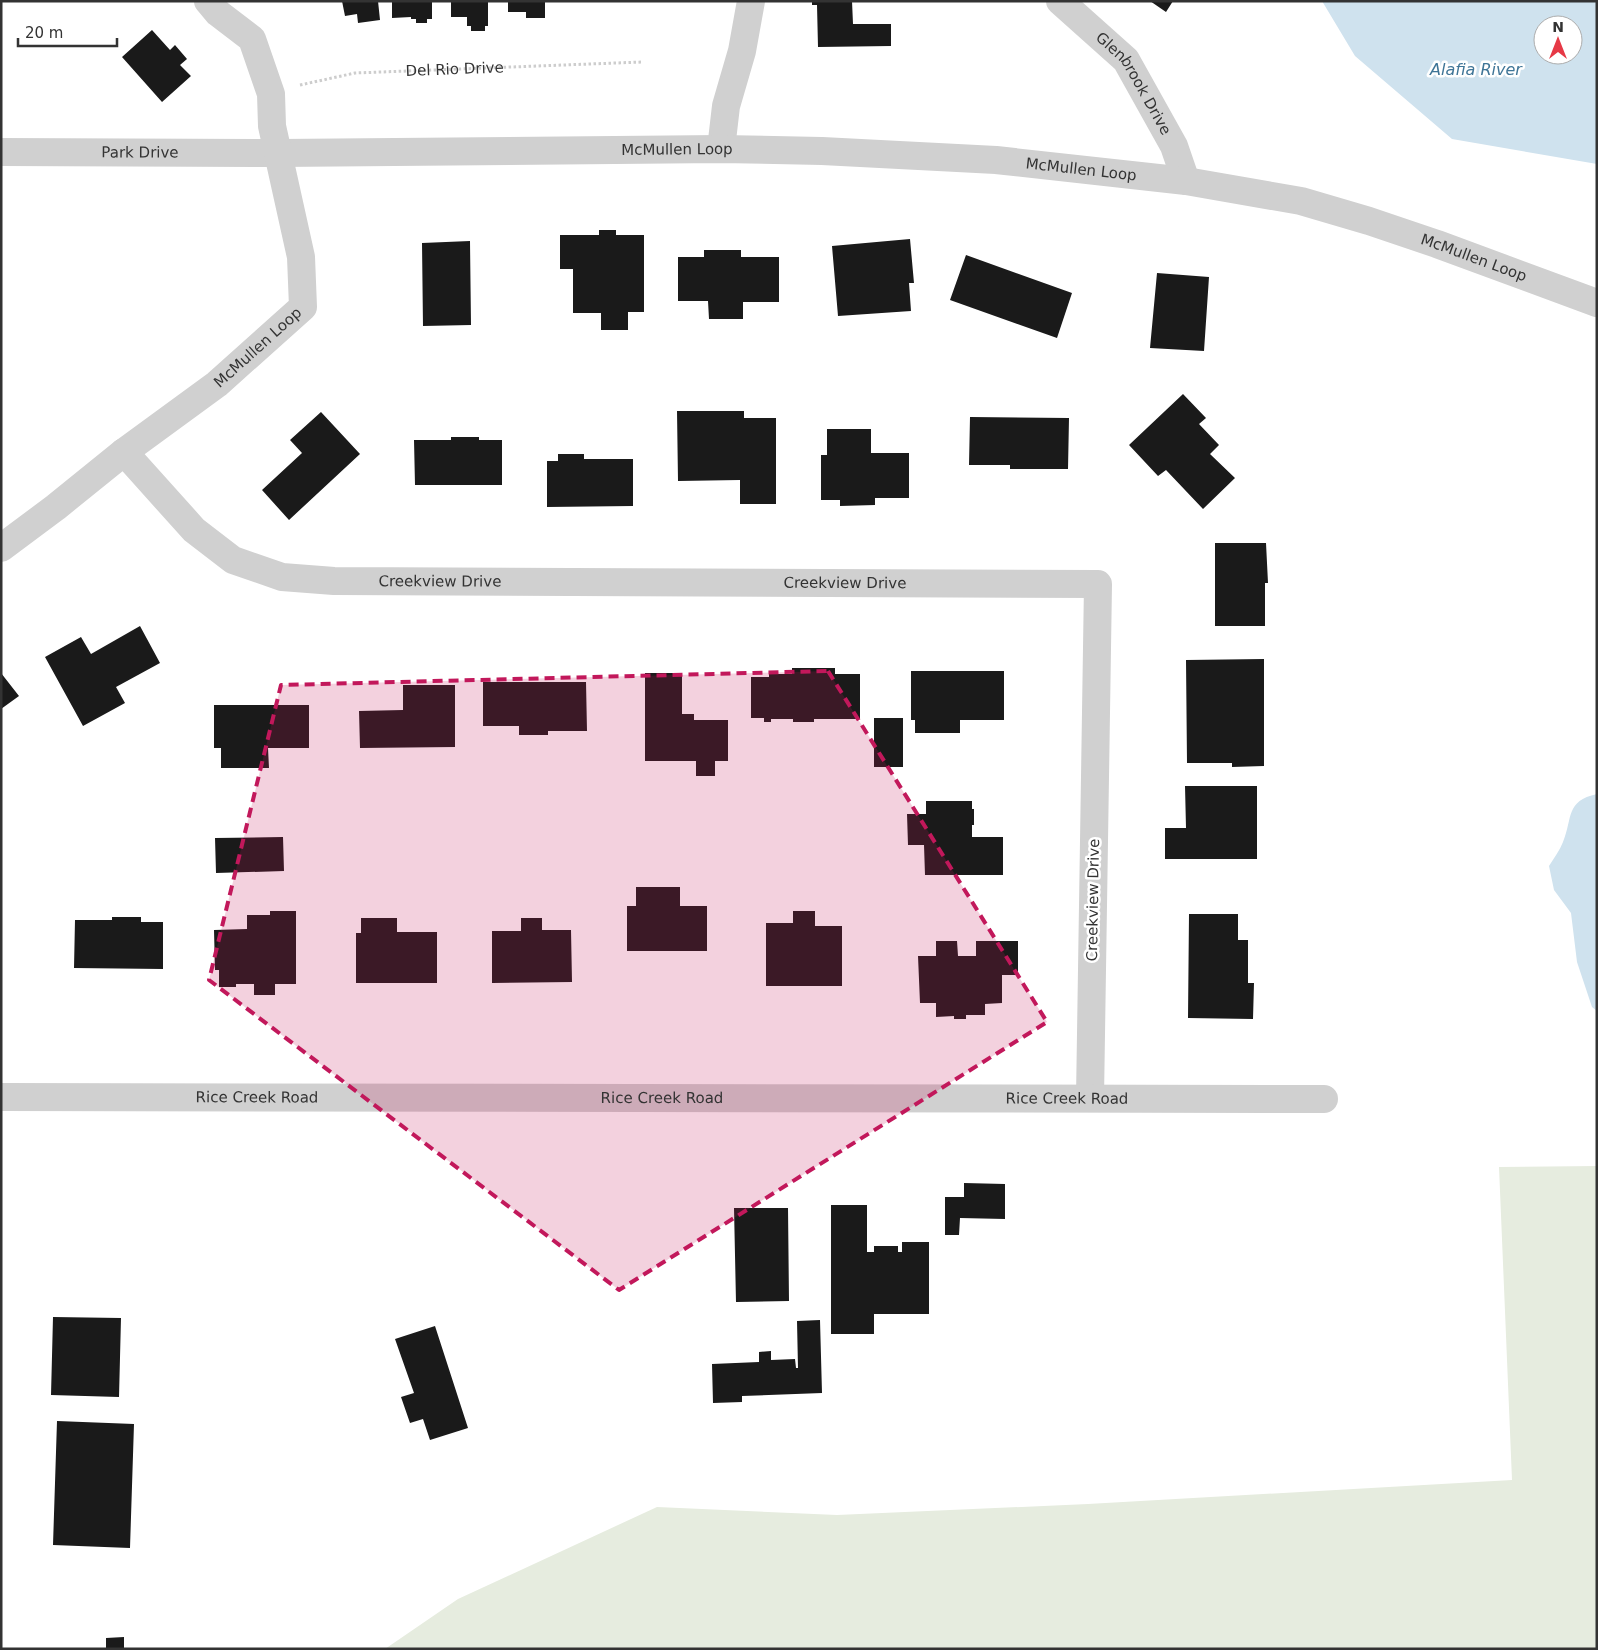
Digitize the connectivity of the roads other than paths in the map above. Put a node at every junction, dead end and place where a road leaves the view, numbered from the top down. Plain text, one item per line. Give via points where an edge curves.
1 (208, 1) edge
2 (752, 1) edge
3 (1060, 1) edge
4 (721, 149) junction
5 (1, 152) edge
6 (279, 154) junction
7 (1186, 181) junction
8 (1597, 303) edge
9 (124, 452) junction
10 (1, 548) edge
11 (1, 1097) edge
12 (1090, 1098) junction
13 (1324, 1098) dead end

1 - 6 street via 218,13 252,38 271,94 272,126
2 - 4 street via 726,106
3 - 7 street, Glenbrook Drive via 1126,60 1174,146
4 - 6 street, McMullen Loop
4 - 7 street, McMullen Loop via 996,160
5 - 6 street, Park Drive
6 - 9 street, McMullen Loop via 301,257 303,307 217,384
7 - 8 street, McMullen Loop via 1301,201 1369,220
9 - 10 street, McMullen Loop
9 - 12 street, Creekview Drive via 194,530 233,560 282,577 344,581 1098,584
11 - 12 street, Rice Creek Road
12 - 13 street, Rice Creek Road

